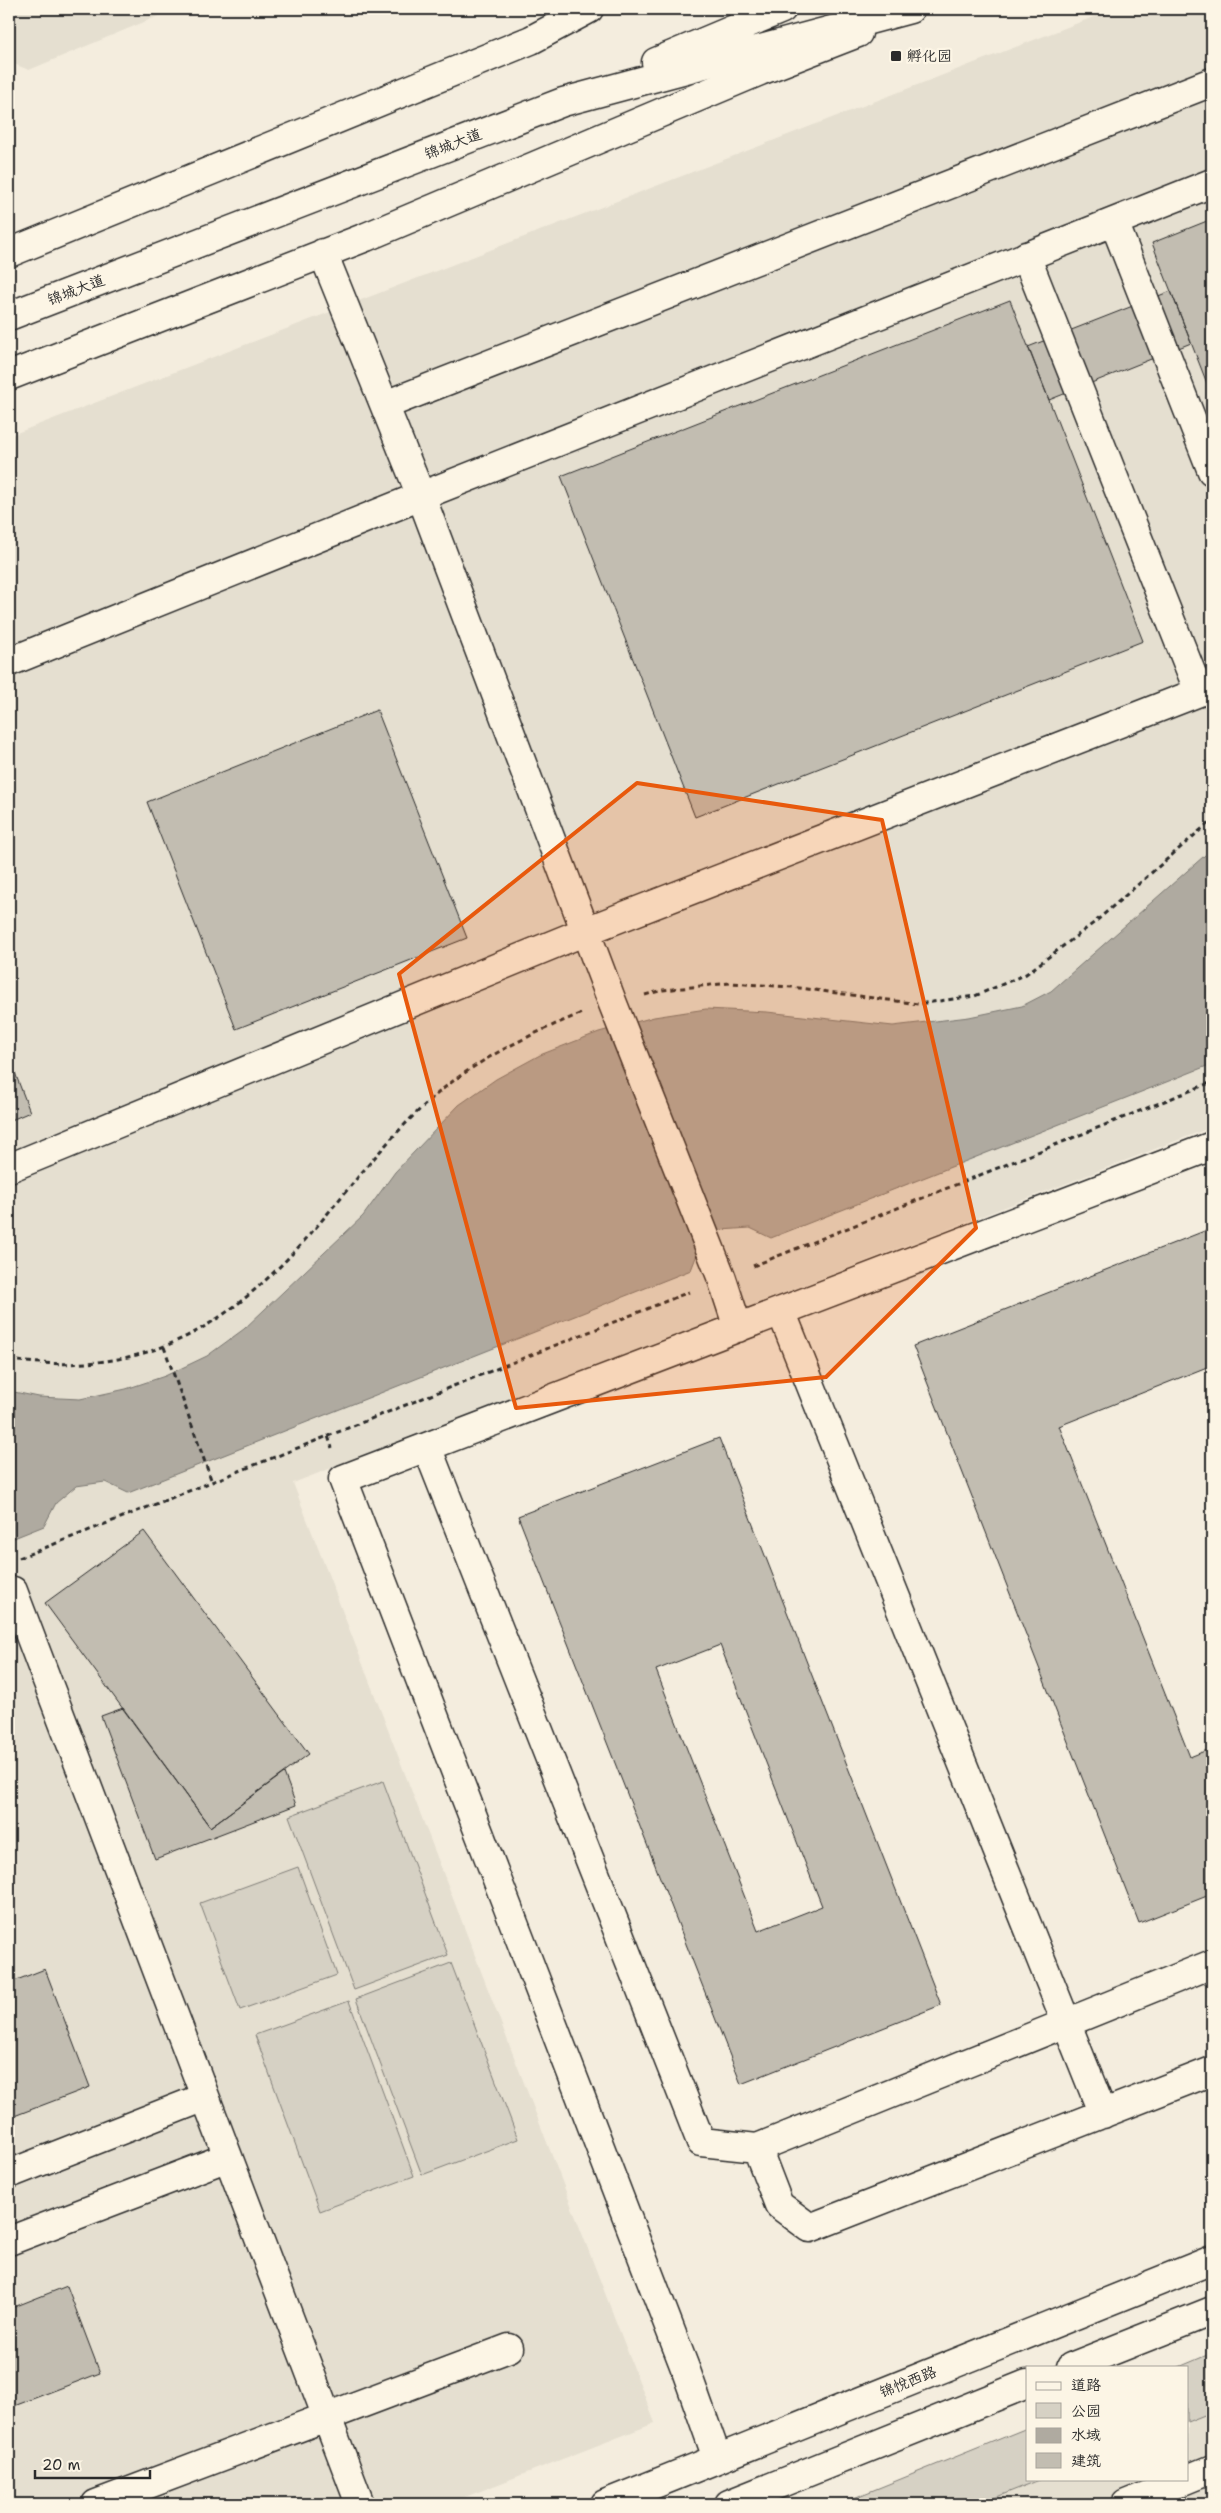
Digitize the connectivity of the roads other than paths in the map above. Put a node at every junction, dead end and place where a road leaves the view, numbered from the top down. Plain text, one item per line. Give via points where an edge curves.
1 (589, 9) edge
2 (612, 9) edge
3 (782, 9) edge
4 (910, 9) edge
5 (922, 9) edge
6 (531, 40) junction
7 (1212, 82) edge
8 (563, 102) junction
9 (1212, 183) edge
10 (1114, 222) junction
11 (9, 253) edge
12 (323, 253) junction
13 (1026, 256) junction
14 (9, 316) edge
15 (9, 376) edge
16 (385, 405) junction
17 (1212, 470) edge
18 (421, 496) junction
19 (9, 662) edge
20 (1206, 689) edge
21 (586, 931) junction
22 (1212, 1146) edge
23 (9, 1168) edge
24 (781, 1311) junction
25 (738, 1328) junction
26 (427, 1447) junction
27 (13, 1591) dead end
28 (1212, 1964) edge
29 (1066, 2022) junction
30 (1212, 2071) edge
31 (205, 2097) junction
32 (1103, 2114) junction
33 (757, 2148) junction
34 (228, 2157) junction
35 (9, 2174) edge
36 (9, 2240) edge
37 (1212, 2260) edge
38 (1212, 2311) edge
39 (509, 2348) dead end
40 (1074, 2366) edge
41 (1026, 2384) edge
42 (326, 2416) junction
43 (717, 2458) junction
44 (1212, 2470) edge
45 (1188, 2479) edge
46 (1187, 2480) edge
47 (96, 2504) edge
48 (360, 2504) edge
49 (605, 2504) edge
50 (729, 2504) edge
51 (1126, 2504) edge

1 - 6 street
2 - 6 street
3 - 8 street
4 - 8 street, 锦城大道
5 - 12 street via 760,71
6 - 11 street
7 - 16 street
8 - 14 street, 锦城大道
9 - 10 street
10 - 13 street
10 - 17 street
12 - 15 street
12 - 16 street
13 - 18 street
13 - 20 street
16 - 18 street
18 - 19 street
18 - 21 street
20 - 21 street
21 - 23 street
21 - 25 street via 718,1268
22 - 24 street
24 - 25 street
24 - 29 street
25 - 26 street
26 - 33 street via 701,2142
26 - 43 street via 343,1479 682,2358
27 - 31 street
28 - 29 street
29 - 32 street
29 - 33 street
30 - 32 street
31 - 34 street
31 - 35 street
32 - 33 street via 810,2228 779,2205
34 - 36 street
34 - 42 street
37 - 43 street, 锦悦西路
38 - 40 street
39 - 42 street
41 - 50 street
42 - 47 street
42 - 48 street
43 - 49 street, 锦悦西路
44 - 45 street
46 - 51 street

